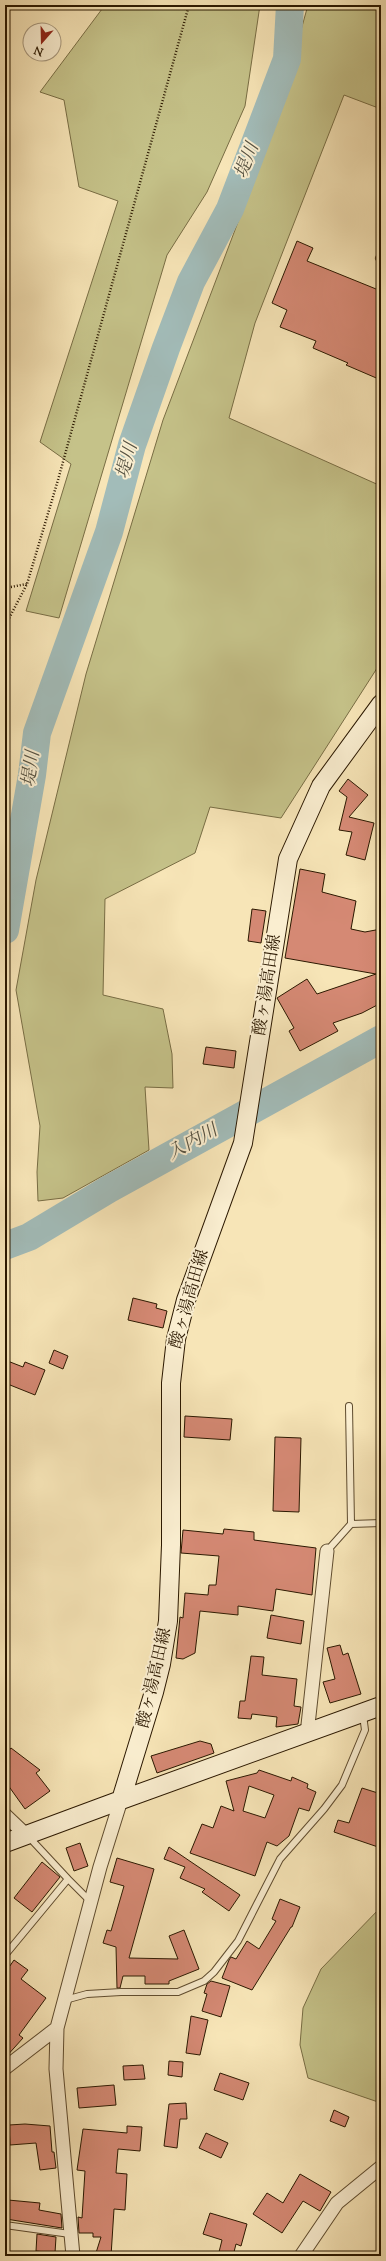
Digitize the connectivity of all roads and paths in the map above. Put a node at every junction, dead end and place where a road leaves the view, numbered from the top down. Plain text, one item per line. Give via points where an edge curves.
1 (189, 5) edge
2 (27, 584) junction
3 (5, 588) edge
4 (5, 626) edge
5 (381, 704) edge
6 (350, 1406) dead end
7 (381, 1523) edge
8 (351, 1524) junction
9 (327, 1551) joint
10 (381, 1706) edge
11 (363, 1713) junction
12 (307, 1734) junction
13 (121, 1800) junction
14 (5, 1815) edge
15 (26, 1835) junction
16 (5, 1842) edge
17 (68, 1879) junction
18 (90, 1901) junction
19 (6, 1954) edge
20 (64, 2000) junction
21 (58, 2028) junction
22 (5, 2068) edge
23 (381, 2167) edge
24 (5, 2225) edge
25 (70, 2234) junction
26 (73, 2256) edge
27 (301, 2256) edge

1 - 2 path
2 - 3 path
2 - 4 path
5 - 13 main road, 酸ヶ湯高田線 via 321,786 288,860 243,1143 186,1300 176,1339 171,1383 171,1545 168,1622 162,1664
6 - 8 lane
7 - 8 lane
8 - 9 lane
9 - 12 street
10 - 11 main road
11 - 12 main road
11 - 20 lane via 365,1730 342,1786 280,1859 238,1941 214,1972 204,1981 178,1992 87,1994
12 - 13 main road
13 - 15 main road
13 - 18 street
14 - 15 street
15 - 16 main road
15 - 17 lane
17 - 18 lane
17 - 19 lane
18 - 20 street
20 - 21 street
21 - 22 street
21 - 25 street via 56,2069
23 - 27 street via 337,2203
24 - 25 lane
25 - 26 street

